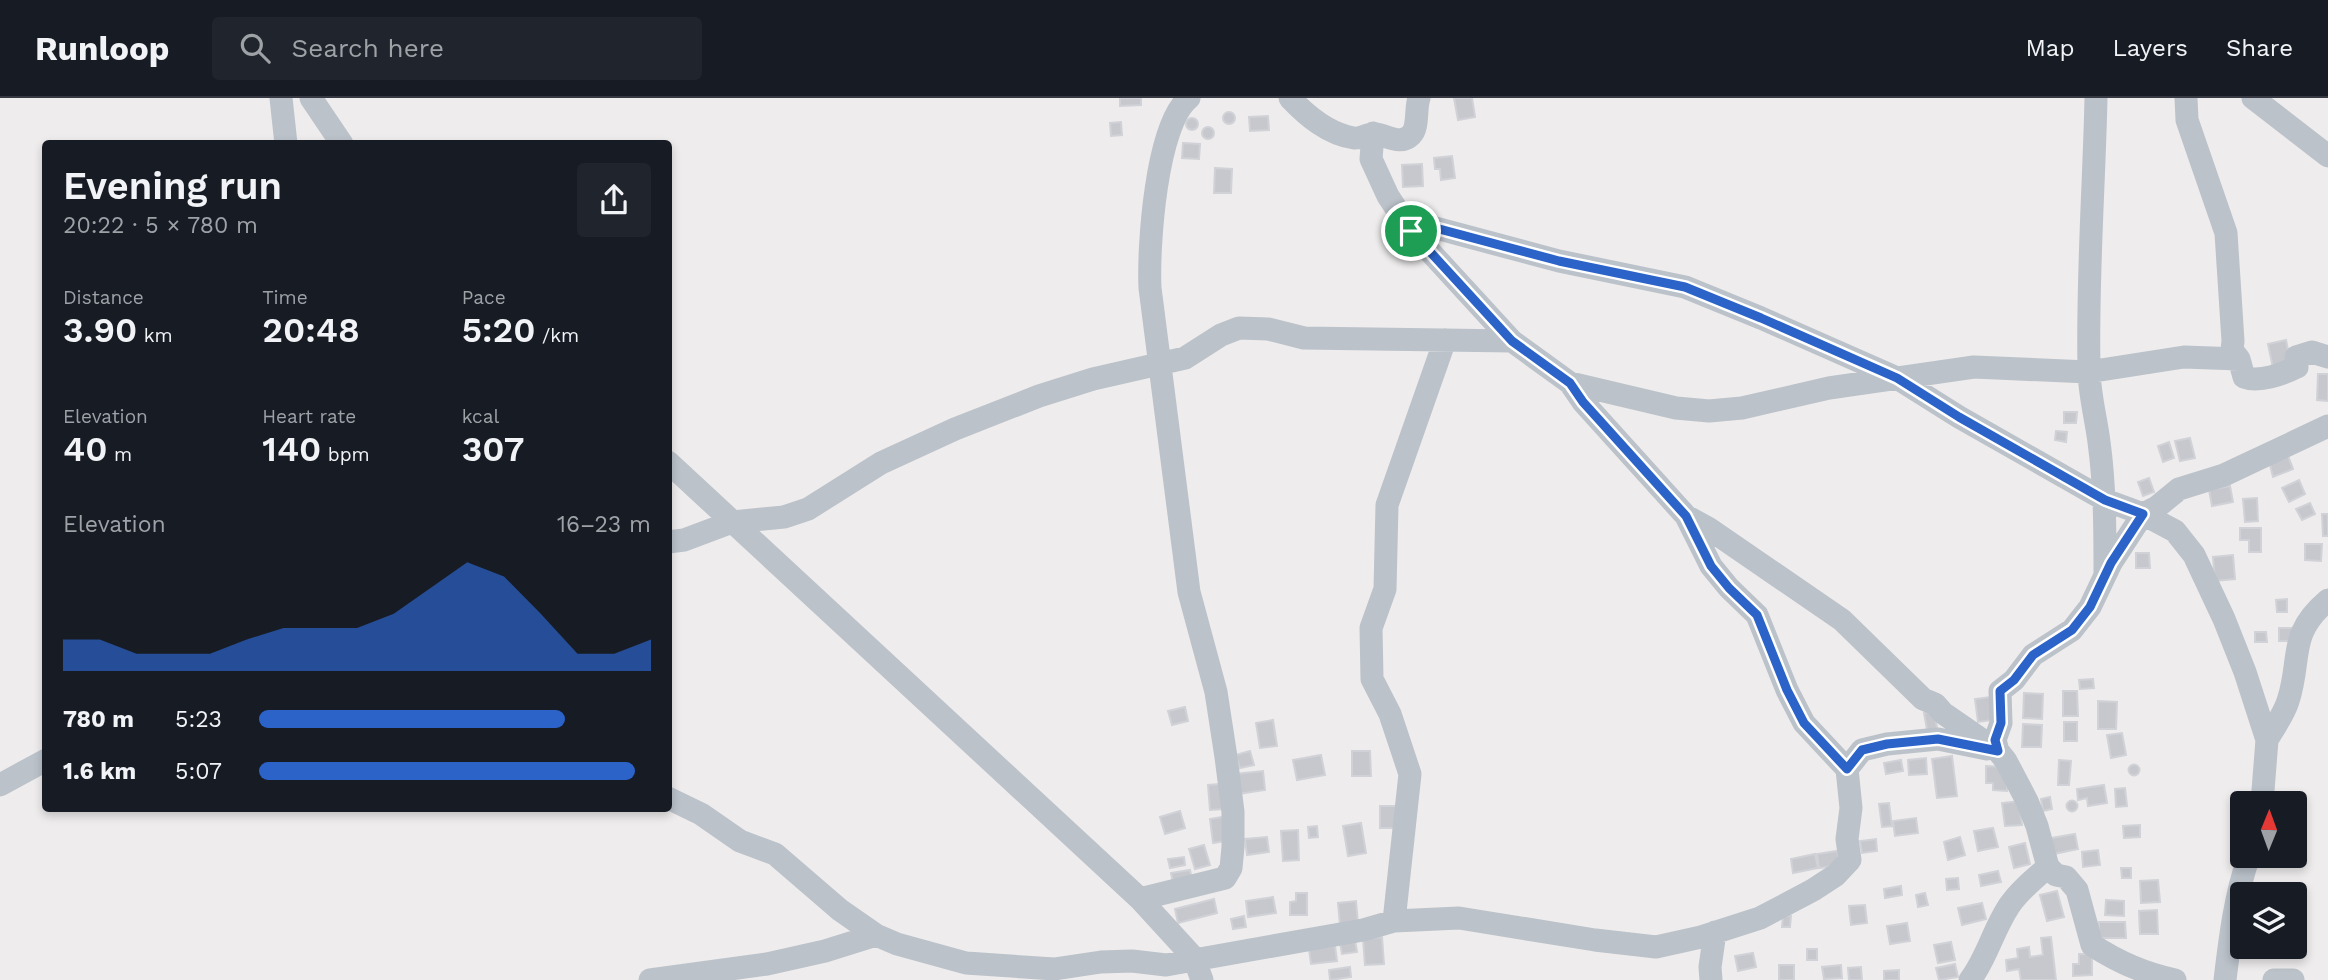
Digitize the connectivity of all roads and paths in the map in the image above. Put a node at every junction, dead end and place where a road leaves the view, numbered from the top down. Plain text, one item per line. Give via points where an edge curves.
1 (281, 98) edge
2 (311, 98) edge
3 (1290, 98) edge
4 (1419, 98) edge
5 (2096, 98) edge
6 (2186, 98) edge
7 (2253, 98) edge
8 (1185, 99) edge
9 (1373, 134) junction
10 (286, 140) edge
11 (339, 140) edge
12 (2328, 156) edge
13 (1402, 219) junction
14 (1445, 340) junction
15 (1512, 341) junction
16 (2328, 357) edge
17 (2239, 359) junction
18 (1161, 365) junction
19 (2088, 372) junction
20 (1897, 378) junction
21 (1570, 383) junction
22 (2322, 433) edge
23 (672, 466) edge
24 (2105, 500) junction
25 (2143, 514) junction
26 (1686, 516) junction
27 (732, 522) junction
28 (672, 542) edge
29 (2105, 575) junction
30 (2328, 600) edge
31 (2267, 740) junction
32 (1998, 751) junction
33 (42, 762) edge
34 (1847, 769) junction
35 (0, 785) edge
36 (2263, 791) edge
37 (672, 800) edge
38 (2048, 867) junction
39 (2245, 868) edge
40 (1140, 899) junction
41 (1394, 921) junction
42 (1715, 932) junction
43 (876, 934) junction
44 (1198, 969) edge
45 (650, 980) edge
46 (1711, 980) edge
47 (1970, 980) edge
48 (2175, 980) edge
49 (2225, 980) edge
50 (2274, 980) edge
51 (2293, 980) edge

1 - 10 street
2 - 11 street
3 - 9 street via 1309,118 1344,135 1357,139
4 - 9 street via 1410,136 1398,141
5 - 19 street
6 - 17 street via 2187,120 2226,233 2232,350
7 - 12 street
8 - 18 street via 1168,134 1152,215 1150,288
9 - 13 street via 1371,159
13 - 15 street
13 - 20 street via 1559,261 1685,287
14 - 15 street
14 - 18 street via 1304,338 1240,328 1185,358
14 - 41 street via 1387,505 1385,589 1371,628 1372,679 1390,714 1410,774
15 - 21 street
16 - 17 street via 2312,352 2296,357 2297,367 2290,371 2251,380 2244,377
17 - 19 street via 2184,357
18 - 27 street via 1039,396 955,429 881,463 808,509 784,517
18 - 40 street via 1189,592 1216,692 1226,757 1233,847 1225,878
19 - 20 street via 1974,367
19 - 24 street
20 - 21 street via 1709,411 1676,408
20 - 24 street
21 - 26 street
22 - 25 street via 2179,489
23 - 27 street
24 - 25 street
24 - 29 street
25 - 29 street
25 - 31 street via 2175,531 2194,555 2245,672
26 - 32 street via 1842,620 1923,699
26 - 34 street via 1711,566 1757,615 1804,723
27 - 28 street
27 - 40 street
29 - 32 street via 2090,607 2072,630 2033,655 2000,691
30 - 31 street via 2309,620 2298,642 2288,702
31 - 36 street
32 - 34 street via 1938,739 1887,744 1862,750
32 - 38 street via 2027,801
33 - 35 street
34 - 42 street via 1850,860 1813,890 1760,918
37 - 43 street via 740,841 775,854 831,903
38 - 47 street via 2008,907
38 - 48 street via 2077,890 2092,945 2150,975
39 - 49 street
40 - 44 street
41 - 42 street via 1459,918 1656,947
41 - 44 street
42 - 46 street
43 - 44 street via 966,963 1054,969 1132,961
43 - 45 street via 767,964
50 - 51 street

